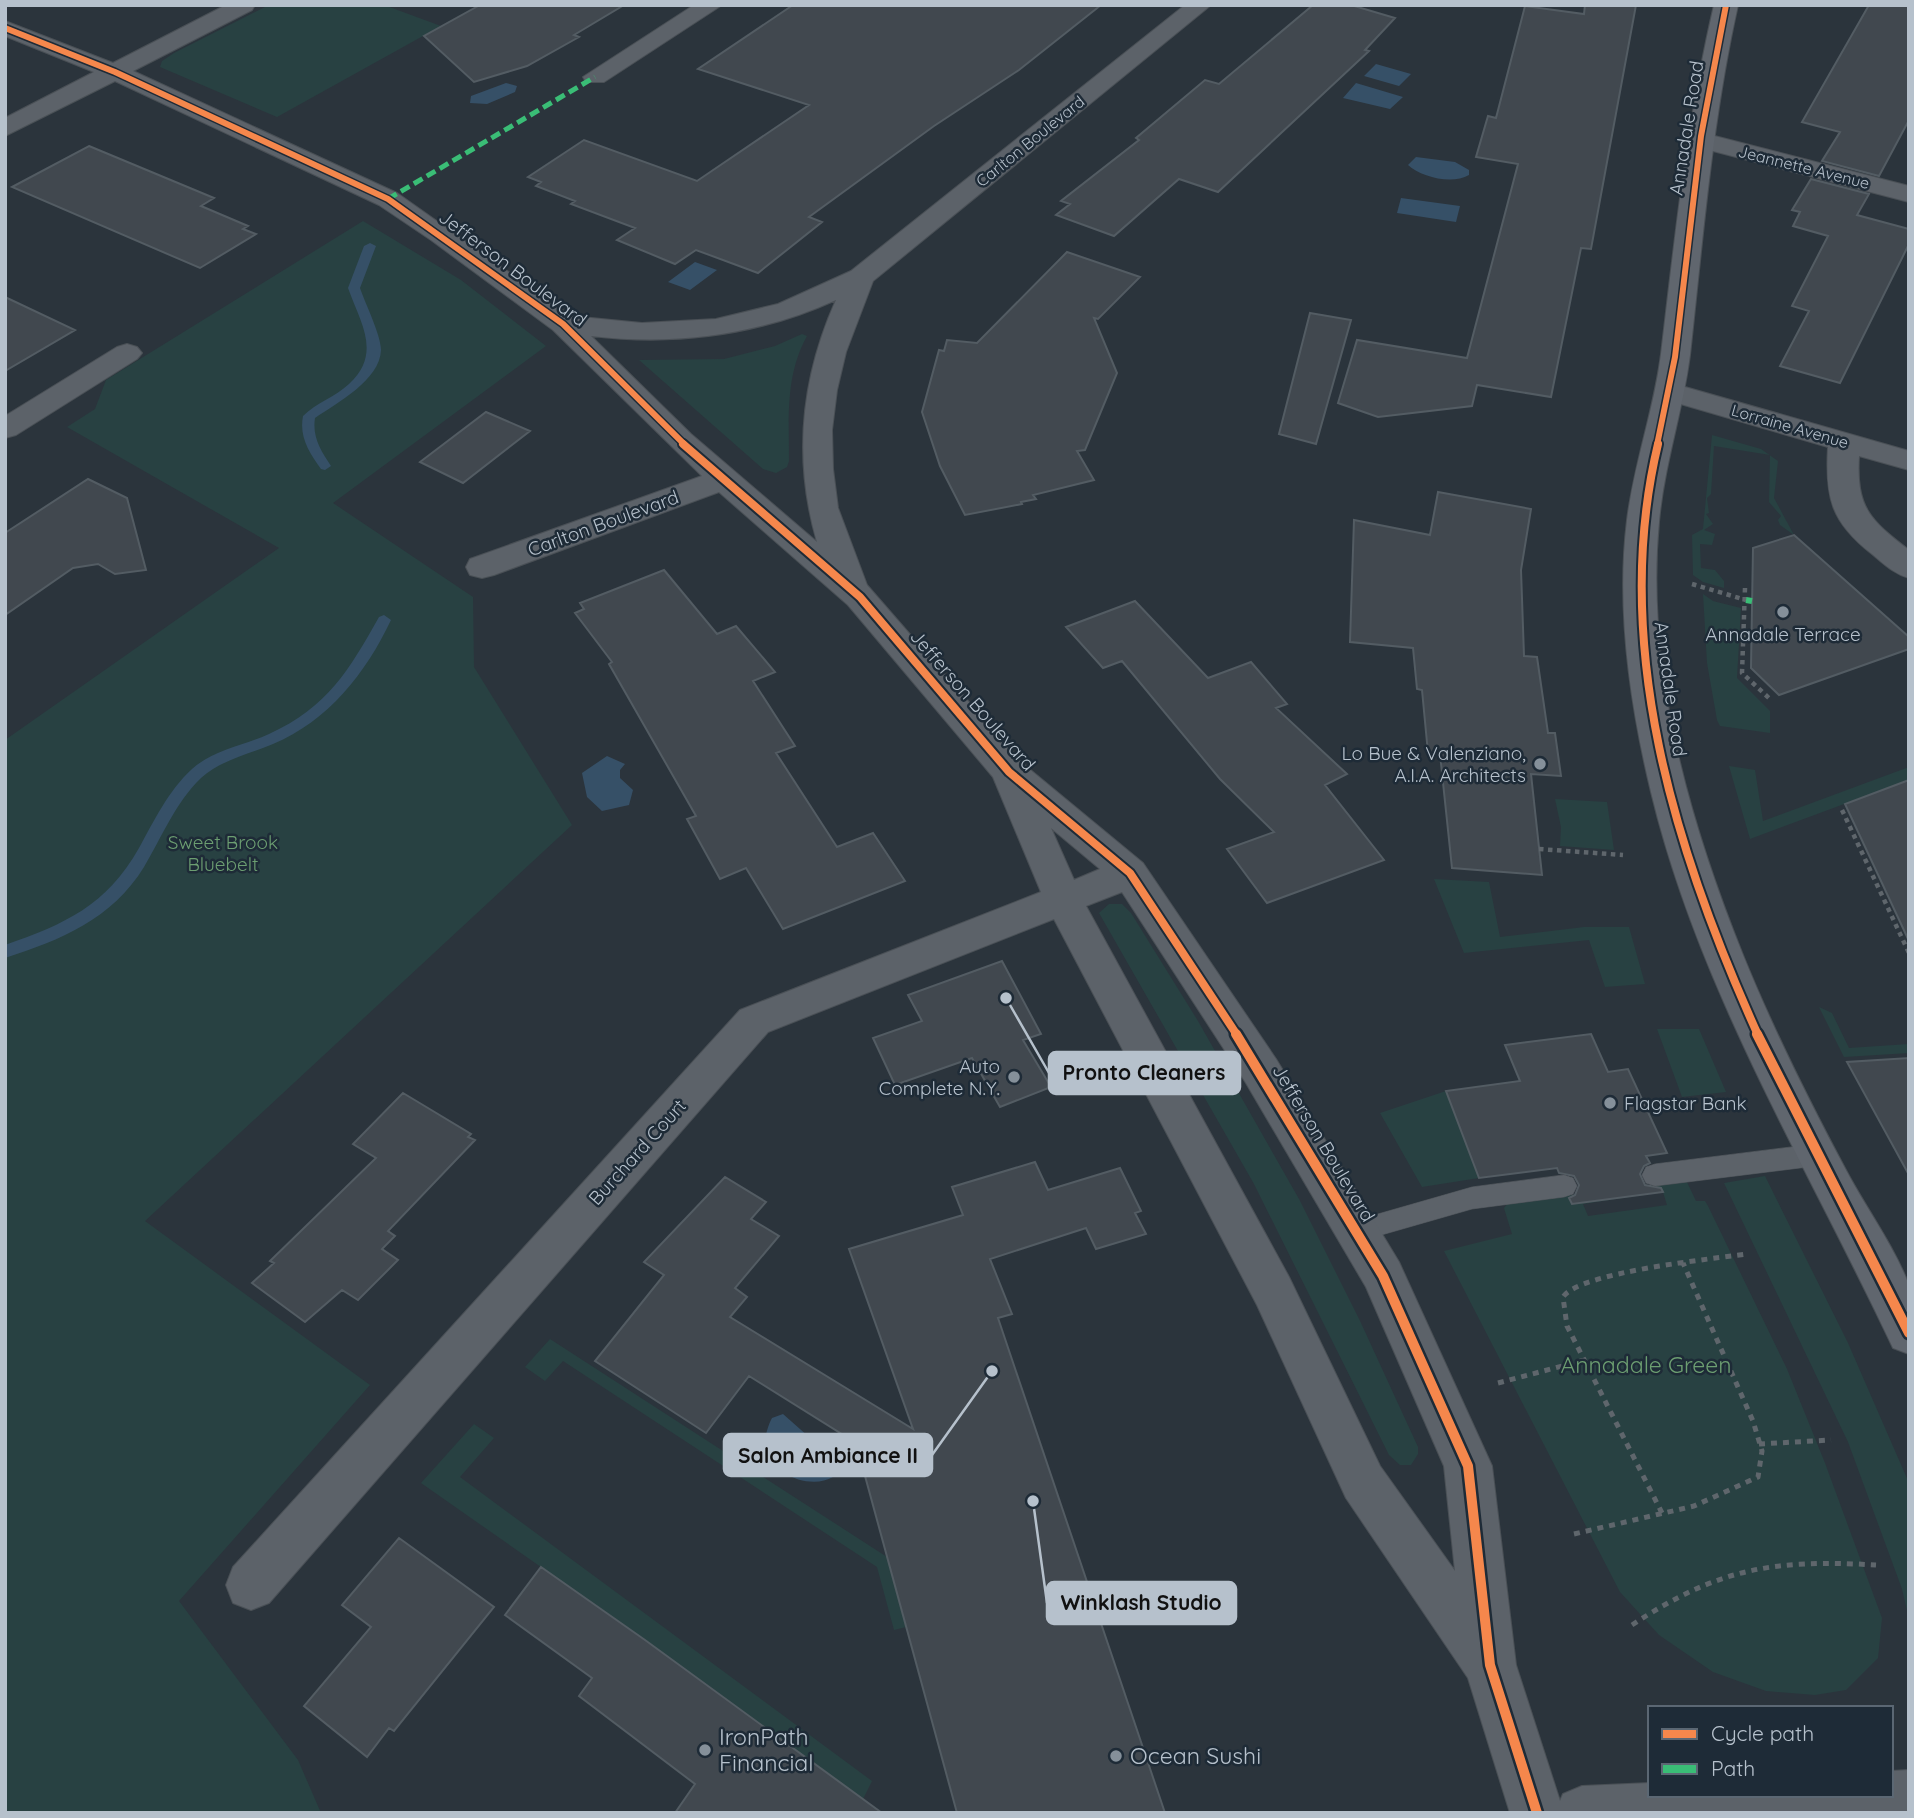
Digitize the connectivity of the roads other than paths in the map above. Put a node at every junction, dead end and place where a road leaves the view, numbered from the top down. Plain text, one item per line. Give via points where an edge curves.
1 (244, 5) edge
2 (711, 5) edge
3 (1200, 5) edge
4 (1727, 5) edge
5 (5, 28) edge
6 (115, 72) junction
7 (596, 77) dead end
8 (5, 128) edge
9 (1699, 140) junction
10 (1909, 194) edge
11 (861, 277) junction
12 (563, 324) junction
13 (127, 353) dead end
14 (1671, 392) junction
15 (5, 429) edge
16 (1844, 442) junction
17 (1909, 461) edge
18 (724, 479) junction
19 (1909, 567) edge
20 (482, 568) dead end
21 (860, 597) junction
22 (1009, 772) junction
23 (1130, 873) junction
24 (1063, 899) junction
25 (1816, 1155) junction
26 (1655, 1175) dead end
27 (1564, 1186) dead end
28 (1357, 1231) junction
29 (1909, 1333) edge
30 (251, 1585) dead end
31 (1490, 1665) junction
32 (1909, 1797) edge
33 (1537, 1813) edge
34 (1582, 1813) edge

1 - 6 street
2 - 7 street
3 - 11 street, Carlton Boulevard
4 - 9 street, Annadale Road
5 - 6 street, Jefferson Boulevard
6 - 8 street
6 - 12 street, Jefferson Boulevard via 388,199
9 - 10 street, Jeannette Avenue
9 - 14 street, Annadale Road
11 - 12 street, Carlton Boulevard via 820,300 730,327 623,333
11 - 21 street, Carlton Boulevard via 827,361 816,419 816,474 837,557
12 - 18 street, Jefferson Boulevard
13 - 15 street
14 - 16 street, Lorraine Avenue
14 - 25 street, Annadale Road via 1651,464 1641,541 1643,636 1657,740 1687,854 1731,975
16 - 17 street, Lorraine Avenue
16 - 19 street via 1841,476 1845,508 1859,527
18 - 20 street, Carlton Boulevard
18 - 21 street, Jefferson Boulevard
21 - 22 street, Jefferson Boulevard
22 - 23 street, Jefferson Boulevard
22 - 24 street, Jefferson Boulevard
23 - 24 street, Burchard Court
23 - 28 street, Jefferson Boulevard via 1254,1060
24 - 30 street, Burchard Court via 754,1021
24 - 31 street, Jefferson Boulevard via 1273,1291 1363,1482
25 - 26 lane
25 - 29 street, Annadale Road
27 - 28 lane via 1472,1198
28 - 31 street, Jefferson Boulevard via 1383,1276 1468,1466
31 - 33 street, Jefferson Boulevard
32 - 34 street

